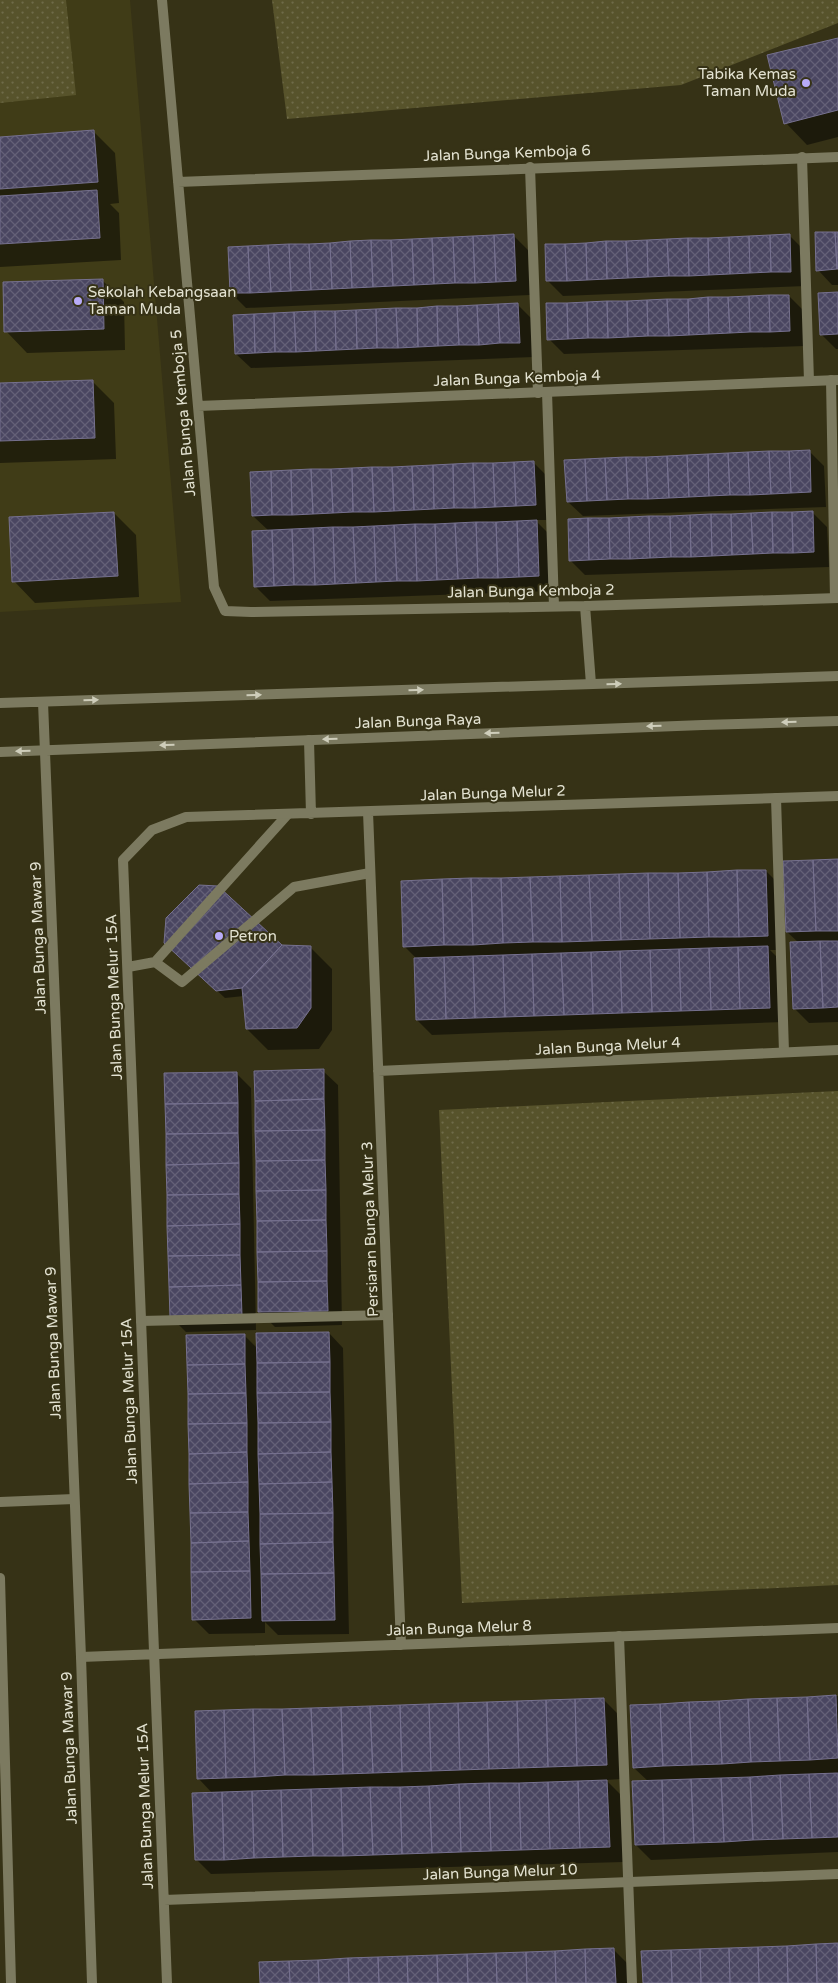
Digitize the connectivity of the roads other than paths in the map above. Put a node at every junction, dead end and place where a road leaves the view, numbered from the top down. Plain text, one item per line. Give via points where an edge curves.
1 (162, 0) edge
2 (838, 156) edge
3 (802, 157) junction
4 (530, 168) junction
5 (178, 182) junction
6 (835, 380) edge
7 (809, 381) junction
8 (543, 392) junction
9 (198, 406) junction
10 (837, 598) edge
11 (554, 606) junction
12 (585, 606) junction
13 (225, 611) joint
14 (838, 676) edge
15 (591, 684) junction
16 (43, 702) junction
17 (0, 703) edge
18 (838, 721) edge
19 (309, 740) junction
20 (45, 750) junction
21 (0, 752) edge
22 (838, 796) edge
23 (776, 798) junction
24 (368, 812) junction
25 (288, 814) junction
26 (312, 814) junction
27 (152, 830) joint
28 (370, 873) junction
29 (155, 962) junction
30 (128, 967) junction
31 (838, 1050) edge
32 (784, 1052) junction
33 (378, 1071) junction
34 (388, 1314) junction
35 (142, 1321) junction
36 (74, 1499) junction
37 (0, 1502) edge
38 (0, 1578) edge
39 (838, 1628) edge
40 (619, 1636) junction
41 (401, 1645) junction
42 (154, 1654) junction
43 (81, 1657) junction
44 (2, 1723) edge
45 (838, 1874) edge
46 (628, 1882) junction
47 (164, 1900) junction
48 (5, 1924) edge
49 (11, 1983) edge
50 (92, 1983) edge
51 (167, 1983) edge
52 (632, 1983) edge

1 - 5 street, Jalan Bunga Kemboja 5
2 - 3 street, Jalan Bunga Kemboja 6
3 - 4 street, Jalan Bunga Kemboja 6
3 - 7 street
4 - 5 street, Jalan Bunga Kemboja 6
4 - 8 street
5 - 9 street, Jalan Bunga Kemboja 5
6 - 7 street, Jalan Bunga Kemboja 4
6 - 10 street
7 - 8 street, Jalan Bunga Kemboja 4
8 - 9 street, Jalan Bunga Kemboja 4
8 - 11 street
9 - 13 street, Jalan Bunga Kemboja 5 via 214,587
10 - 12 street, Jalan Bunga Kemboja 2
11 - 12 street, Jalan Bunga Kemboja 2
11 - 13 street, Jalan Bunga Kemboja 2
12 - 15 street
15 -> 14 street, Jalan Bunga Raya
16 -> 15 street, Jalan Bunga Raya
16 - 17 street, Jalan Bunga Raya
16 - 20 street, Jalan Bunga Mawar 9
18 -> 19 street, Jalan Bunga Raya
19 -> 20 street, Jalan Bunga Raya
19 - 26 street
20 -> 21 street, Jalan Bunga Raya
20 - 36 street, Jalan Bunga Mawar 9
22 - 23 street, Jalan Bunga Melur 2
23 - 24 street, Jalan Bunga Melur 2
23 - 32 street
24 - 26 street, Jalan Bunga Melur 2
24 - 28 street, Persiaran Bunga Melur 3
25 - 26 street, Jalan Bunga Melur 2
25 - 27 street, Jalan Bunga Melur 2 via 186,817
25 - 29 street
27 - 30 street, Jalan Bunga Melur 15A via 123,860
28 - 29 street via 294,887 182,982
28 - 33 street, Persiaran Bunga Melur 3
29 - 30 street
30 - 35 street, Jalan Bunga Melur 15A
31 - 32 street, Jalan Bunga Melur 4
32 - 33 street, Jalan Bunga Melur 4
33 - 34 street, Persiaran Bunga Melur 3
34 - 35 street
34 - 41 street, Persiaran Bunga Melur 3
35 - 42 street, Jalan Bunga Melur 15A
36 - 37 street
36 - 43 street, Jalan Bunga Mawar 9
38 - 44 street
39 - 40 street, Jalan Bunga Melur 8
40 - 41 street, Jalan Bunga Melur 8
40 - 46 street
41 - 42 street, Jalan Bunga Melur 8
42 - 43 street, Jalan Bunga Melur 8
42 - 47 street, Jalan Bunga Melur 15A
43 - 50 street, Jalan Bunga Mawar 9
44 - 48 street
45 - 46 street, Jalan Bunga Melur 10
46 - 47 street, Jalan Bunga Melur 10
46 - 52 street
47 - 51 street, Jalan Bunga Melur 15A
48 - 49 street

